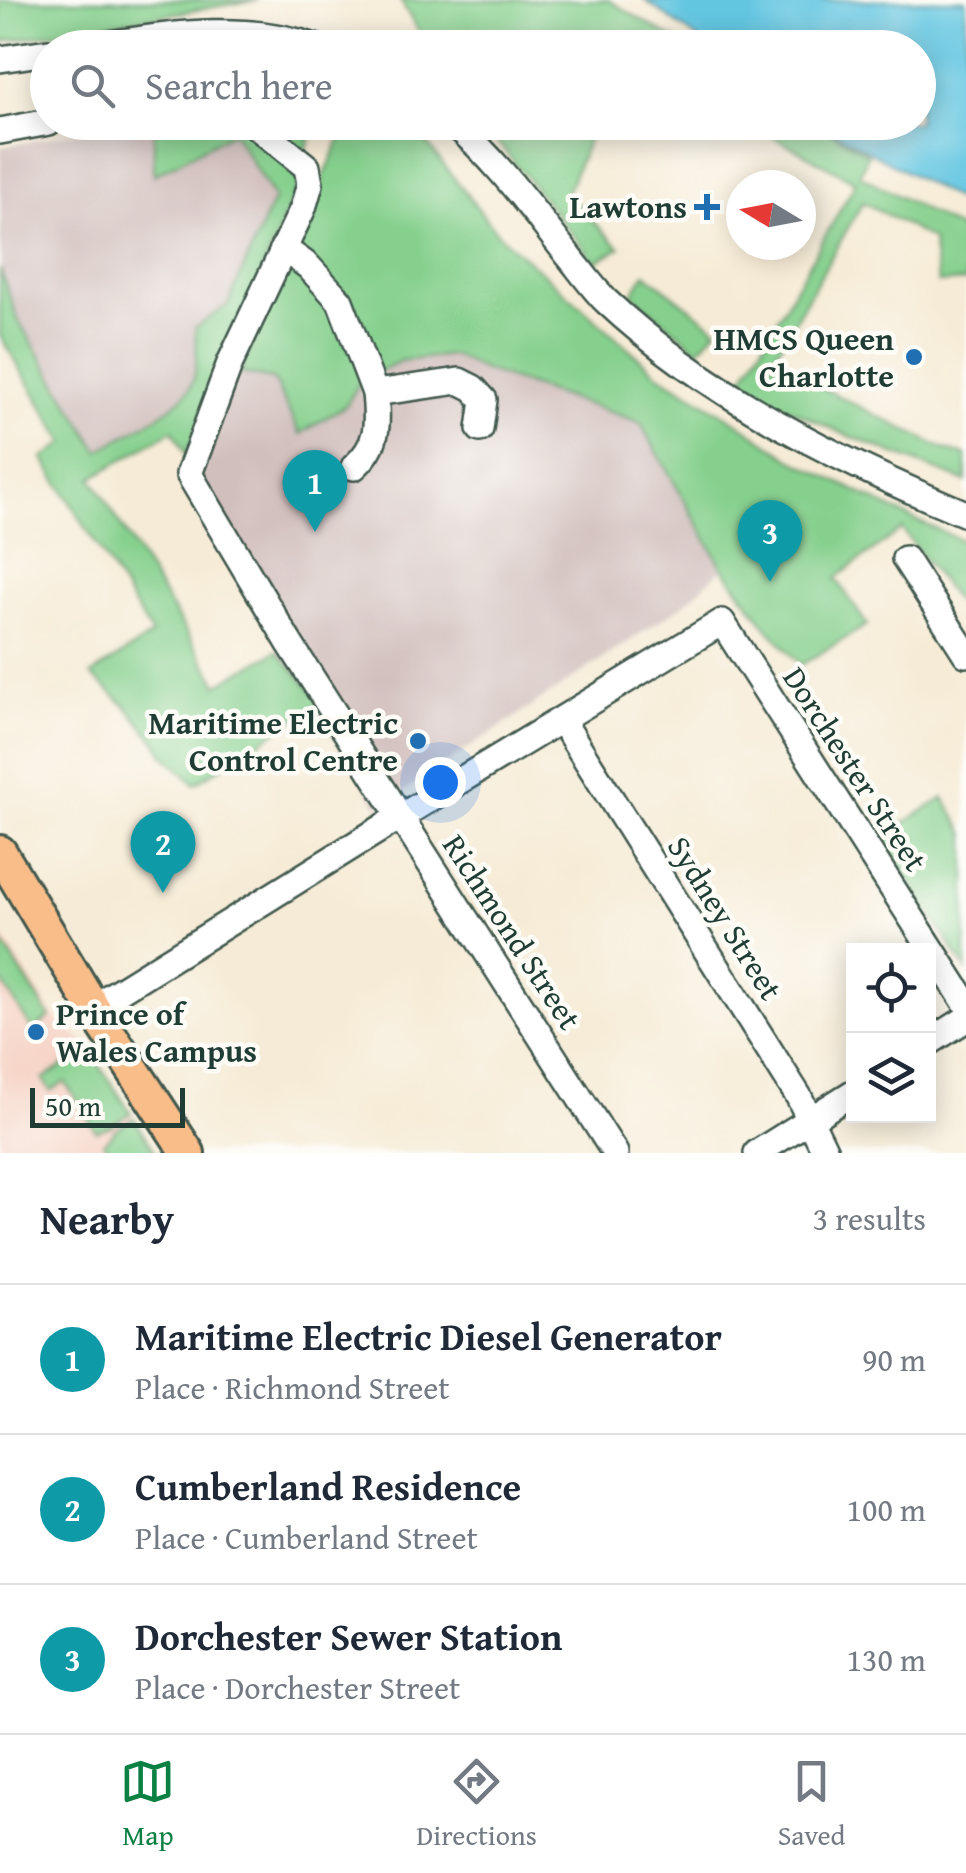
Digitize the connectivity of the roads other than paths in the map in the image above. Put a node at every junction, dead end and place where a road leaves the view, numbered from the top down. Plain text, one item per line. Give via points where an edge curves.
1 (30, 55) edge
2 (0, 59) edge
3 (30, 125) edge
4 (0, 131) edge
5 (273, 140) edge
6 (472, 140) edge
7 (284, 248) junction
8 (376, 392) junction
9 (480, 428) dead end
10 (354, 467) dead end
11 (966, 516) edge
12 (905, 560) dead end
13 (966, 654) edge
14 (562, 720) junction
15 (400, 817) junction
16 (0, 852) edge
17 (966, 1003) edge
18 (93, 1007) junction
19 (966, 1019) edge
20 (936, 1038) edge
21 (846, 1097) edge
22 (810, 1120) junction
23 (188, 1153) edge
24 (615, 1153) edge
25 (757, 1153) edge
26 (826, 1153) edge

1 - 2 street
3 - 4 street
5 - 7 street via 307,167 310,184
6 - 11 street via 604,299 663,350 800,436
7 - 8 street via 340,301
7 - 15 street, Richmond Street via 230,363 190,474
8 - 9 street via 459,382 484,400
8 - 10 street via 373,443
12 - 13 street
14 - 15 street
14 - 17 street, Dorchester Street via 722,622
14 - 22 street, Sydney Street
15 - 18 street
15 - 24 street, Richmond Street
16 - 18 main road
18 - 23 main road
19 - 20 street
21 - 22 street
22 - 25 street
22 - 26 street, Sydney Street

